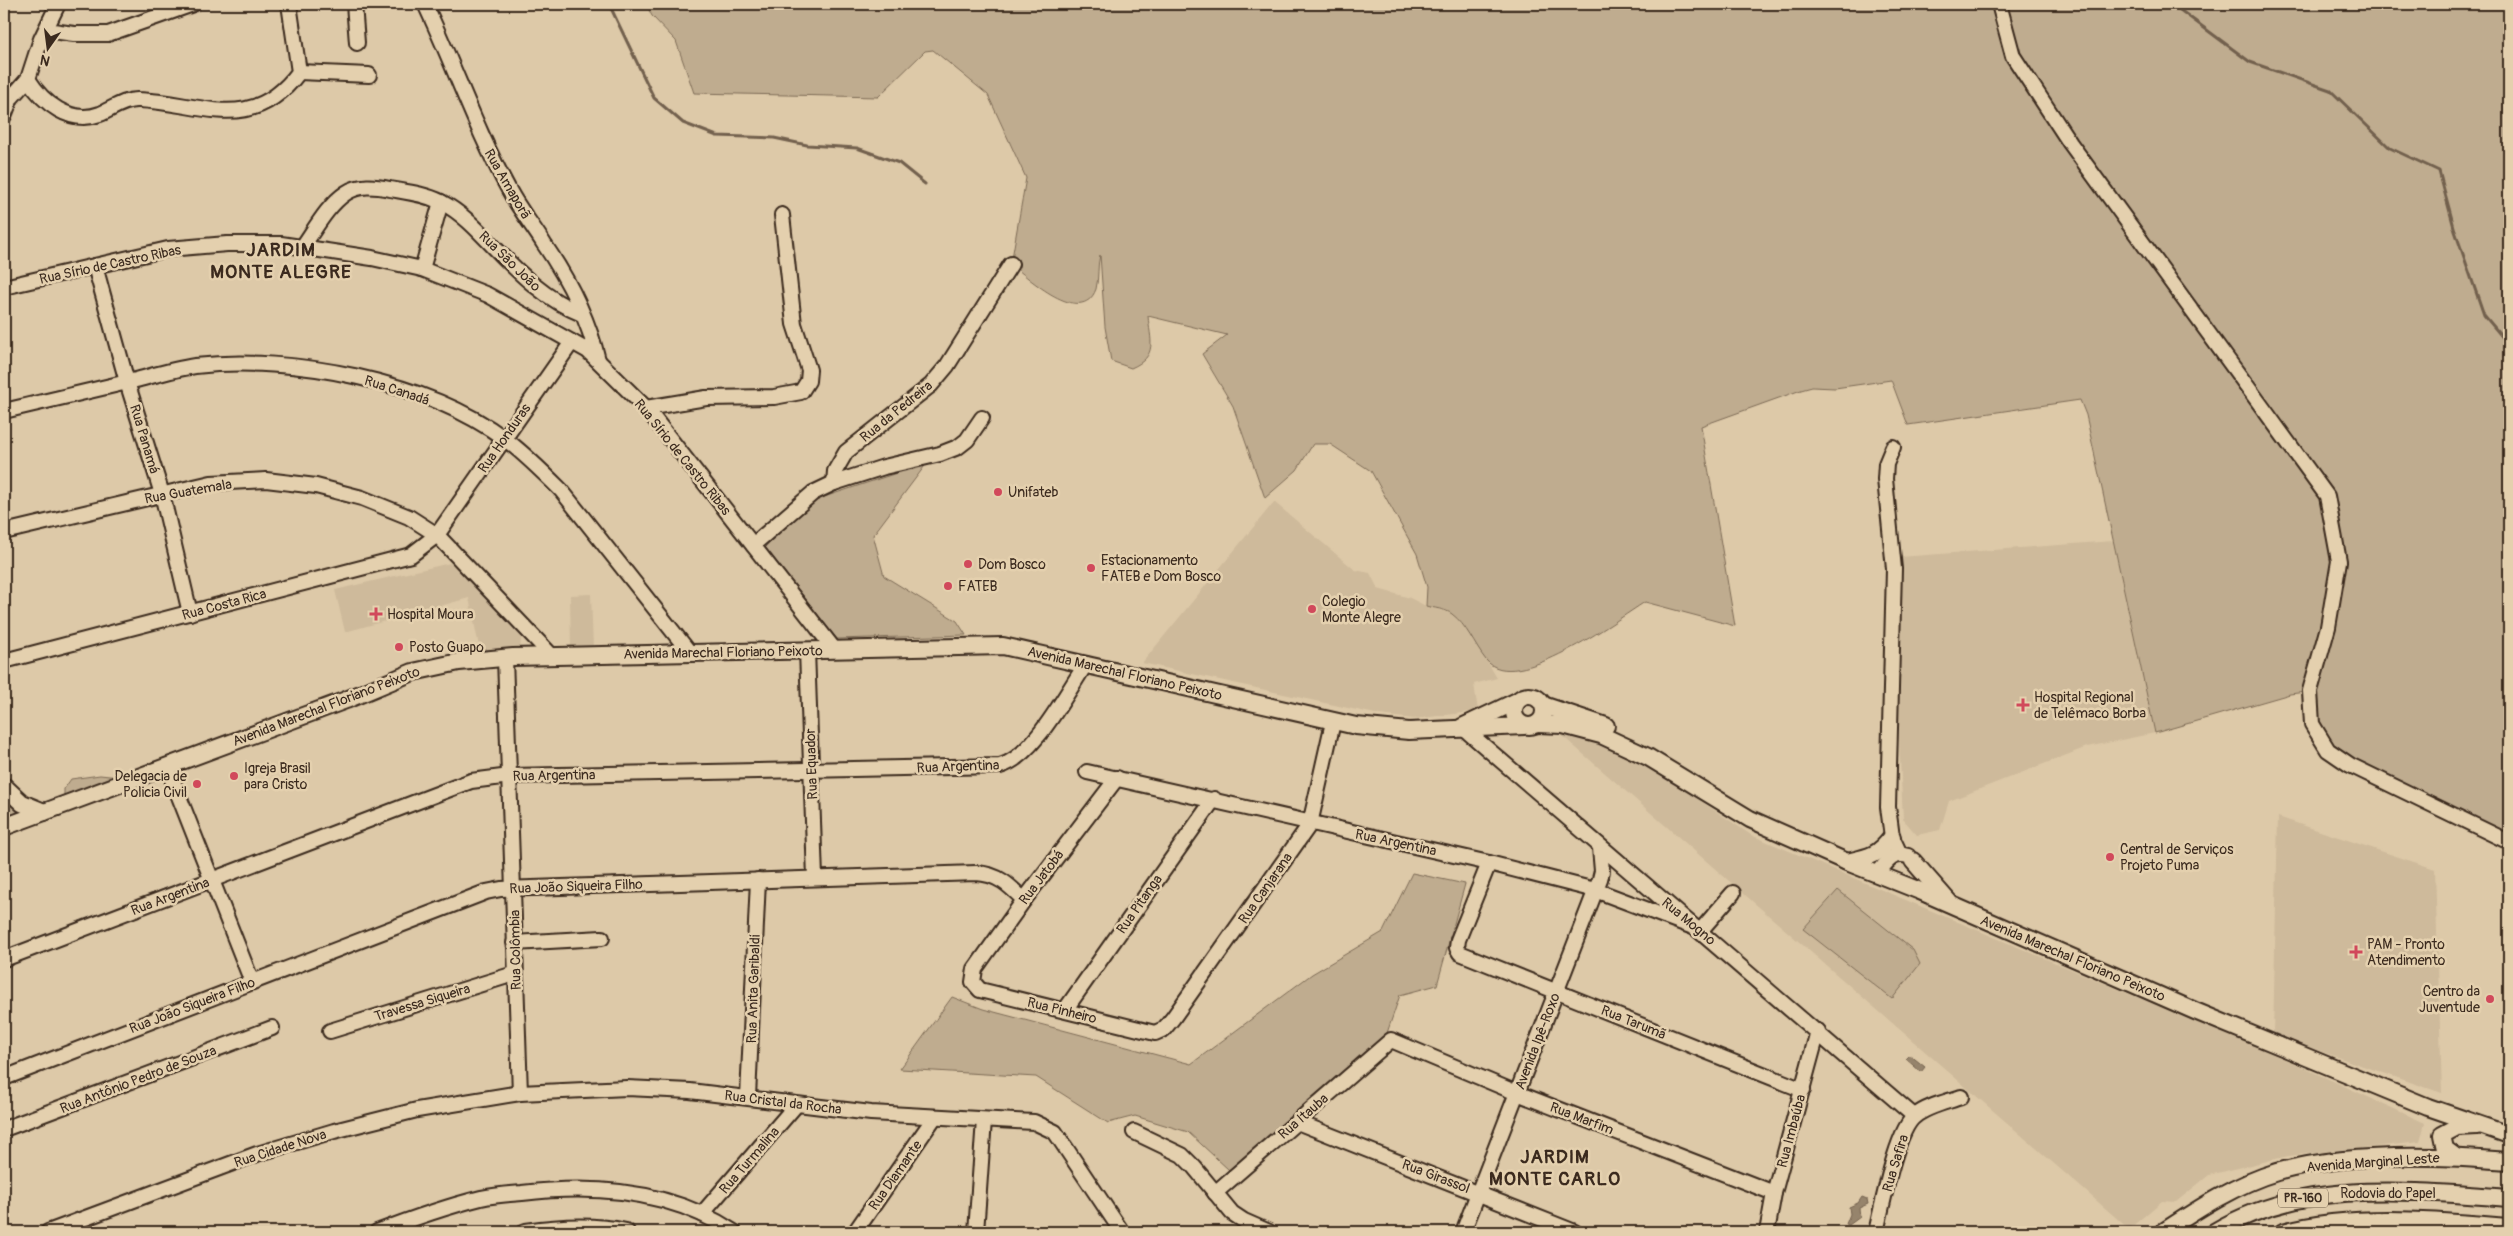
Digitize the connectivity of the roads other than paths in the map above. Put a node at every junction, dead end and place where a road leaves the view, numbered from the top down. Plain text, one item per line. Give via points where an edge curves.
1 (58, 4) edge
2 (193, 4) edge
3 (289, 4) edge
4 (354, 4) edge
5 (425, 4) edge
6 (1999, 4) edge
7 (46, 30) junction
8 (357, 43) dead end
9 (298, 72) junction
10 (369, 75) dead end
11 (28, 79) junction
12 (4, 116) edge
13 (441, 202) junction
14 (782, 215) dead end
15 (303, 246) junction
16 (1011, 264) dead end
17 (95, 266) junction
18 (422, 269) junction
19 (4, 287) edge
20 (582, 314) junction
21 (572, 342) junction
22 (598, 360) junction
23 (127, 382) junction
24 (646, 408) junction
25 (4, 411) edge
26 (982, 418) dead end
27 (504, 438) junction
28 (1894, 447) dead end
29 (834, 483) junction
30 (162, 494) junction
31 (4, 532) edge
32 (437, 535) junction
33 (753, 545) junction
34 (190, 614) junction
35 (834, 649) junction
36 (807, 650) junction
37 (690, 653) junction
38 (552, 656) junction
39 (505, 658) junction
40 (4, 661) edge
41 (1086, 664) junction
42 (1517, 701) junction
43 (1543, 705) junction
44 (1493, 711) junction
45 (1333, 722) junction
46 (1526, 726) junction
47 (1462, 727) junction
48 (1648, 757) junction
49 (167, 766) junction
50 (811, 770) junction
51 (1087, 772) dead end
52 (510, 776) junction
53 (1117, 778) junction
54 (4, 786) edge
55 (1214, 799) junction
56 (44, 812) junction
57 (1310, 824) junction
58 (4, 827) edge
59 (1892, 837) junction
60 (2509, 842) edge
61 (1600, 848) junction
62 (1907, 857) junction
63 (1847, 862) junction
64 (1489, 863) junction
65 (1878, 873) junction
66 (815, 878) junction
67 (212, 880) junction
68 (758, 880) junction
69 (514, 887) junction
70 (1595, 890) junction
71 (1920, 890) junction
72 (1733, 893) dead end
73 (1024, 900) junction
74 (1952, 905) junction
75 (1701, 930) junction
76 (602, 938) dead end
77 (514, 942) junction
78 (4, 959) edge
79 (514, 974) junction
80 (252, 982) junction
81 (973, 982) joint
82 (1556, 992) junction
83 (1065, 1010) junction
84 (272, 1028) dead end
85 (330, 1030) dead end
86 (1818, 1031) junction
87 (1155, 1033) joint
88 (1391, 1040) joint
89 (4, 1078) edge
90 (1803, 1090) junction
91 (520, 1093) junction
92 (1517, 1093) junction
93 (748, 1097) junction
94 (1961, 1097) dead end
95 (796, 1105) junction
96 (2428, 1107) junction
97 (1914, 1116) junction
98 (934, 1118) junction
99 (984, 1120) junction
100 (1297, 1122) junction
101 (4, 1129) edge
102 (2498, 1131) edge
103 (1134, 1132) dead end
104 (2442, 1135) junction
105 (2423, 1157) junction
106 (2456, 1158) junction
107 (2488, 1160) junction
108 (2509, 1161) edge
109 (1215, 1192) junction
110 (1478, 1192) junction
111 (1774, 1194) junction
112 (2509, 1198) edge
113 (702, 1214) junction
114 (2509, 1227) edge
115 (50, 1232) edge
116 (376, 1232) edge
117 (526, 1232) edge
118 (626, 1232) edge
119 (734, 1232) edge
120 (855, 1232) edge
121 (976, 1232) edge
122 (1122, 1232) edge
123 (1269, 1232) edge
124 (1463, 1232) edge
125 (1575, 1232) edge
126 (1767, 1232) edge
127 (1876, 1232) edge
128 (2163, 1232) edge
129 (2214, 1232) edge
130 (2283, 1232) edge

1 - 7 street
2 - 7 street via 108,34
3 - 9 street
4 - 8 street
5 - 20 street, Rua Amaporã via 510,192 546,245
6 - 60 street via 2013,56 2070,143 2327,496 2339,561 2328,627 2310,691 2312,724 2328,750 2350,765
7 - 11 street
9 - 10 street
9 - 11 street via 278,95 243,111 228,112 136,100 88,117 71,115 55,108 42,98
11 - 12 street via 11,98
13 - 15 street, Rua São João via 375,186 361,187 346,193 331,208
13 - 18 street
13 - 20 street, Rua São João via 477,228 545,294
14 - 24 street via 794,324 810,370 801,392 774,397 706,398
15 - 17 street, Rua Sírio de Castro Ribas via 227,244 168,249
15 - 18 street, Rua Sírio de Castro Ribas
16 - 29 street, Rua da Pedreira via 948,366 931,385 846,452 835,471
17 - 19 street, Rua Sírio de Castro Ribas
17 - 23 street, Rua Panamá
18 - 21 street, Rua Sírio de Castro Ribas via 488,295
20 - 22 street, Rua Amaporã
21 - 22 street, Rua Sírio de Castro Ribas
21 - 27 street, Rua Honduras
22 - 24 street, Rua Sírio de Castro Ribas
23 - 25 street, Rua Canadá
23 - 27 street, Rua Canadá via 194,366 239,363 333,372 389,385 424,398 462,413
23 - 30 street, Rua Panamá
24 - 33 street, Rua Sírio de Castro Ribas
26 - 29 street via 958,447
27 - 32 street, Rua Honduras
27 - 37 street, Rua Canadá via 561,490
28 - 59 street via 1886,464 1885,479 1894,569 1888,807
29 - 33 street via 797,505
30 - 31 street, Rua Guatemala
30 - 32 street, Rua Guatemala via 211,483 266,480 316,486 362,498 409,517
30 - 34 street, Rua Panamá
32 - 34 street, Rua Costa Rica via 411,555
32 - 38 street, Rua Guatemala
33 - 35 street, Rua Sírio de Castro Ribas
34 - 40 street, Rua Costa Rica
35 - 36 main road, Avenida Marechal Floriano Peixoto
35 - 41 main road, Avenida Marechal Floriano Peixoto via 1004,646
36 - 37 main road, Avenida Marechal Floriano Peixoto
36 - 50 street, Rua Equador
37 - 38 main road, Avenida Marechal Floriano Peixoto
38 - 39 main road, Avenida Marechal Floriano Peixoto
39 - 49 main road, Avenida Marechal Floriano Peixoto via 459,662 413,672
39 - 52 street, Rua Colômbia
41 - 45 main road, Avenida Marechal Floriano Peixoto
41 - 50 street, Rua Argentina via 1033,743 1011,763 1000,766
42 - 43 main road via 1524,696 1533,696
42 - 44 main road, Avenida Marechal Floriano Peixoto
42 - 46 main road via 1513,714
43 - 46 main road via 1543,718
43 - 48 main road, Avenida Marechal Floriano Peixoto via 1610,728
44 - 46 main road
44 - 47 main road, Avenida Marechal Floriano Peixoto
45 - 47 main road, Avenida Marechal Floriano Peixoto via 1377,730
45 - 57 street, Rua Canjarana
46 - 47 main road, Avenida Marechal Floriano Peixoto
46 - 48 main road, Avenida Marechal Floriano Peixoto via 1581,729
47 - 61 street, Rua Mogno
48 - 63 main road, Avenida Marechal Floriano Peixoto via 1750,819
49 - 56 main road, Avenida Marechal Floriano Peixoto
49 - 67 street
50 - 52 street, Rua Argentina
50 - 66 street, Rua Equador
51 - 53 street, Rua Argentina
52 - 67 street, Rua Argentina via 449,788
52 - 69 street, Rua Colômbia
53 - 55 street, Rua Argentina
53 - 73 street, Rua Jatobá
54 - 56 main road via 22,803
55 - 57 street, Rua Argentina
55 - 83 street, Rua Pitanga
56 - 58 main road, Avenida Marechal Floriano Peixoto
57 - 64 street, Rua Argentina
57 - 87 street, Rua Canjarana via 1164,1029
59 - 62 street
59 - 63 main road via 1874,855
61 - 70 street, Avenida Ipê-Roxo via 1602,871
61 - 75 street, Rua Mogno
62 - 65 street via 1894,856
62 - 71 street via 1920,877
62 - 74 main road
63 - 65 main road, Avenida Marechal Floriano Peixoto
64 - 70 street, Rua Argentina
64 - 82 street, Rua Tarumã via 1457,948 1464,956
65 - 71 main road, Avenida Marechal Floriano Peixoto
66 - 68 street, Rua João Siqueira Filho
66 - 73 street, Rua João Siqueira Filho via 988,874 1002,880
67 - 78 street, Rua Argentina
67 - 80 street
68 - 69 street, Rua João Siqueira Filho
68 - 93 street, Rua Anita Garibaldi
69 - 77 street, Rua Colômbia
69 - 80 street, Rua João Siqueira Filho via 486,892
70 - 75 street, Rua Argentina
70 - 82 street, Avenida Ipê-Roxo
71 - 74 main road, Avenida Marechal Floriano Peixoto
72 - 75 street
73 - 81 street, Rua Jatobá via 976,969
74 - 96 main road, Avenida Marechal Floriano Peixoto via 2195,1011
75 - 86 street, Rua Mogno
76 - 77 street
77 - 79 street, Rua Colômbia
79 - 85 street, Travessa Siqueira
79 - 91 street, Rua Colômbia
80 - 89 street, Rua João Siqueira Filho
81 - 83 street, Rua Pinheiro via 980,990
82 - 90 street, Rua Tarumã
82 - 92 street, Avenida Ipê-Roxo
83 - 87 street, Rua Pinheiro
84 - 101 street, Rua Antônio Pedro de Souza
86 - 90 street, Rua Imbaúba
86 - 97 street, Rua Mogno
88 - 92 street, Rua Marfim
88 - 100 street, Rua Itauba
90 - 111 street, Rua Imbaúba
91 - 93 street, Rua Cristal da Rocha via 627,1088
91 - 115 street, Rua Cidade Nova via 417,1110 334,1131 257,1154
92 - 110 street, Avenida Ipê-Roxo
92 - 111 street, Rua Marfim
93 - 95 street, Rua Cristal da Rocha
94 - 97 street
95 - 98 street, Rua Cristal da Rocha
95 - 113 street, Rua Turmalina
96 - 102 main road, Avenida Marechal Floriano Peixoto
96 - 104 main road via 2438,1121
97 - 127 street, Rua Safira via 1896,1154
98 - 99 street, Rua Cristal da Rocha
98 - 120 street, Rua Diamante
99 - 121 street
99 - 122 street, Rua Cristal da Rocha via 1034,1122 1055,1132
100 - 109 street, Rua Itauba
100 - 110 street, Rua Girassol
102 - 104 main road via 2462,1126
102 - 107 main road via 2500,1143
103 - 109 street via 1182,1155
104 - 105 main road
104 - 106 main road via 2446,1149
105 - 106 main road, Avenida Marginal Leste
105 - 128 main road, Avenida Marginal Leste via 2325,1163 2277,1172 2208,1203
106 - 107 main road, Avenida Marginal Leste
107 - 108 main road, Avenida Marginal Leste
109 - 123 street via 1244,1222
110 - 124 street, Avenida Ipê-Roxo
110 - 125 street, Rua Girassol
111 - 126 street, Rua Imbaúba
112 - 129 main road, Rodovia do Papel / PR-160 via 2398,1190 2331,1193 2277,1205
113 - 116 street via 632,1192 546,1190 483,1197
113 - 119 street
114 - 130 main road via 2401,1221 2324,1224
117 - 118 main road via 564,1227

